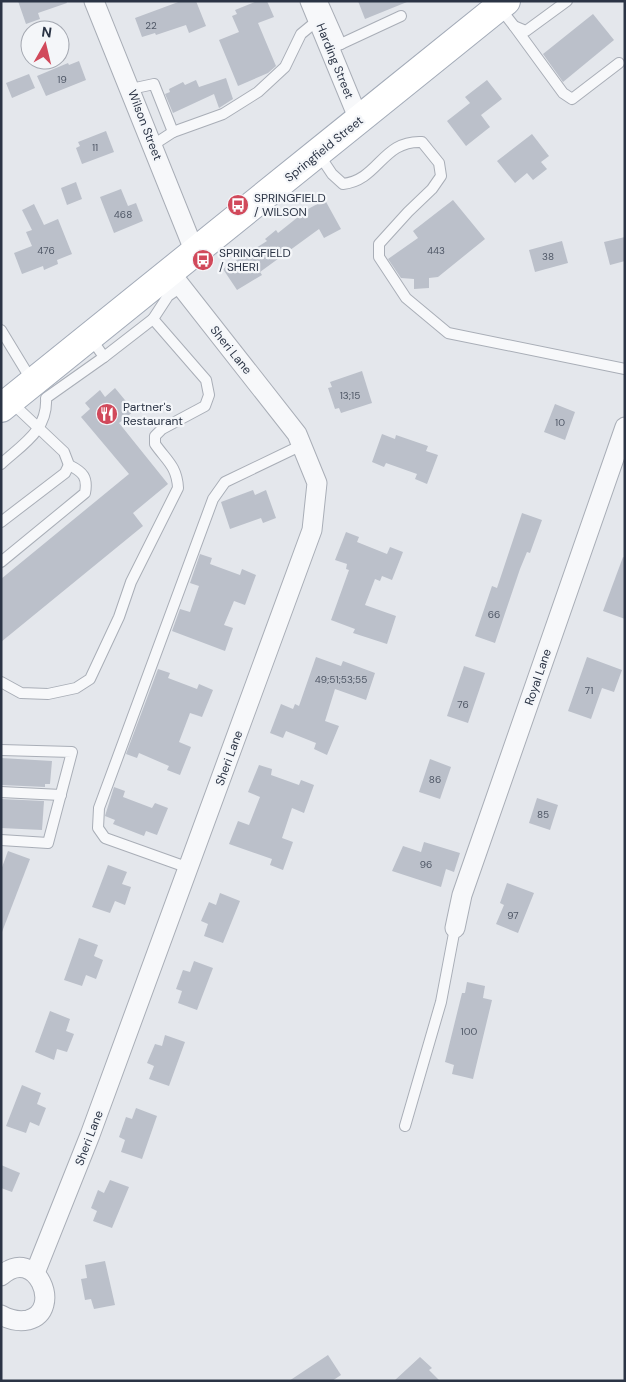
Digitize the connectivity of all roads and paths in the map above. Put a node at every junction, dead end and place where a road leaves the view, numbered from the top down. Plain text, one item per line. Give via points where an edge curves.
1 (94, 1) edge
2 (310, 1) edge
3 (322, 1) edge
4 (567, 1) edge
5 (507, 11) edge
6 (401, 16) dead end
7 (318, 20) junction
8 (336, 46) junction
9 (619, 63) dead end
10 (131, 89) junction
11 (359, 120) junction
12 (173, 132) junction
13 (153, 145) junction
14 (318, 153) junction
15 (194, 250) junction
16 (175, 279) junction
17 (153, 319) junction
18 (1, 330) edge
19 (97, 346) junction
20 (625, 369) edge
21 (40, 390) junction
22 (6, 405) edge
23 (625, 427) edge
24 (40, 428) junction
25 (302, 445) junction
26 (1, 464) edge
27 (69, 466) junction
28 (1, 522) edge
29 (1, 562) edge
30 (1, 682) edge
31 (1, 750) edge
32 (1, 792) edge
33 (61, 795) junction
34 (1, 840) edge
35 (188, 868) junction
36 (455, 928) joint
37 (405, 1126) dead end
38 (35, 1273) junction
39 (1, 1276) edge
40 (1, 1315) edge

1 - 10 street, Wilson Street
2 - 7 street, Harding Street
3 - 8 lane
4 - 5 lane via 526,31
5 - 9 lane via 563,93 572,99
5 - 11 main road, Springfield Street
6 - 8 lane
7 - 8 street, Harding Street
7 - 12 lane via 301,34 286,67 258,92 223,114
8 - 11 street, Harding Street
10 - 12 lane via 154,84
10 - 13 street, Wilson Street
11 - 14 main road, Springfield Street
12 - 13 lane
13 - 15 street, Wilson Street
14 - 15 main road, Springfield Street
14 - 20 lane via 332,174 344,184 354,183 407,141 422,142 439,163 441,176 379,244 379,257 406,298 448,333
15 - 16 main road, Springfield Street
16 - 17 lane
16 - 19 main road, Springfield Street
16 - 25 street, Sheri Lane via 284,415
17 - 19 lane
17 - 30 lane via 206,380 209,395 205,406 155,436 155,444 172,463 178,488 131,582 119,617 90,679 76,688 48,694 20,693
18 - 21 lane
19 - 21 main road, Springfield Street
21 - 22 main road, Springfield Street
21 - 24 lane via 47,408
22 - 24 lane
23 - 36 street, Royal Lane via 462,896
24 - 26 lane
24 - 27 lane via 64,452
25 - 35 street, Sheri Lane via 317,484 312,530
25 - 35 lane via 225,482 214,499 99,808 98,828 105,838
27 - 28 lane via 65,473
27 - 29 lane via 86,476 85,493
31 - 33 lane via 72,752
32 - 33 lane
33 - 34 lane via 48,843
35 - 38 street, Sheri Lane via 90,1135
36 - 37 lane via 441,1002
38 - 39 street via 26,1268 14,1268
38 - 40 street via 42,1281 44,1297 44,1306 37,1316 20,1321

